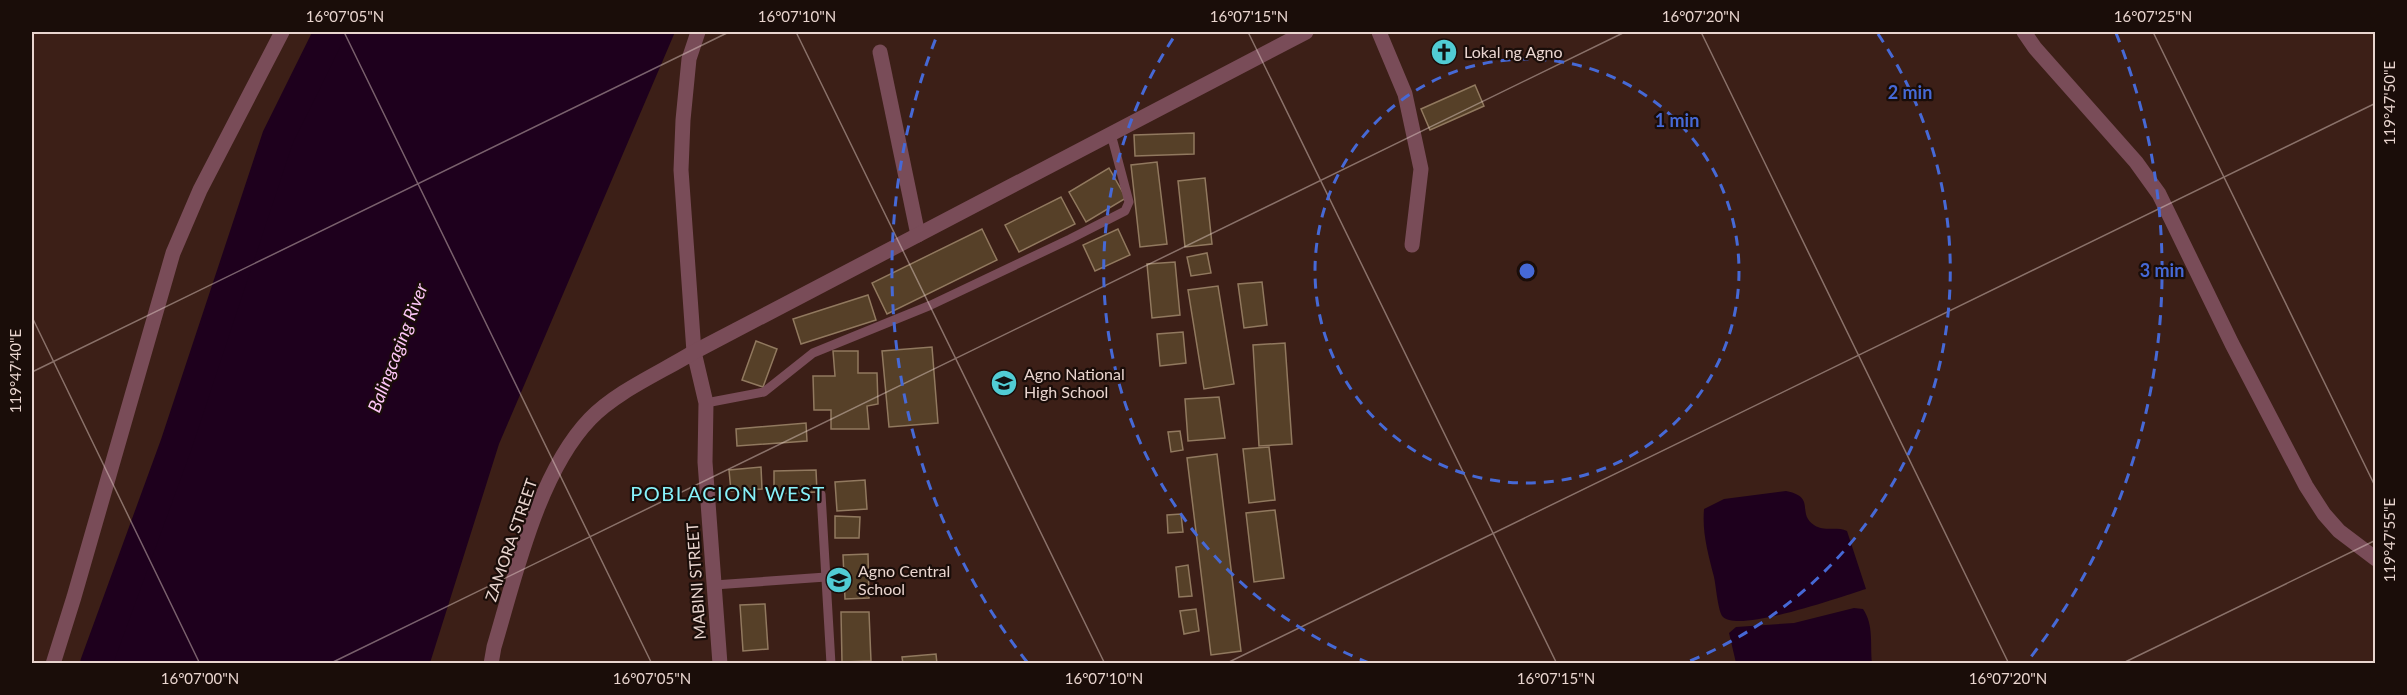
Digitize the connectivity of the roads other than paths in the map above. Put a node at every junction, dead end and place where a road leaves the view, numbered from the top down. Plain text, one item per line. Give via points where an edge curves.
1 (282, 32) edge
2 (698, 32) edge
3 (1306, 32) edge
4 (1379, 32) edge
5 (2024, 32) edge
6 (880, 52) dead end
7 (1111, 134) junction
8 (918, 235) junction
9 (1412, 245) dead end
10 (694, 352) junction
11 (706, 403) junction
12 (821, 494) dead end
13 (2376, 559) edge
14 (826, 577) junction
15 (714, 585) junction
16 (53, 663) edge
17 (491, 663) edge
18 (720, 663) edge
19 (831, 663) edge

1 - 16 street via 200,190 172,253
2 - 10 street, MABINI STREET via 689,59 681,170
3 - 7 street, ZAMORA STREET
4 - 9 street via 1406,94 1421,169
5 - 13 street via 2136,162 2158,194 2306,486 2339,531
6 - 8 street
7 - 8 street, ZAMORA STREET
7 - 11 lane via 1129,202 1125,211 931,305 813,353 764,392
8 - 10 street, ZAMORA STREET
10 - 11 street, MABINI STREET
10 - 17 street, ZAMORA STREET via 607,404 576,435 554,471 532,523
11 - 15 street, MABINI STREET via 705,462
12 - 14 lane
14 - 15 lane
14 - 19 lane
15 - 18 street, MABINI STREET

